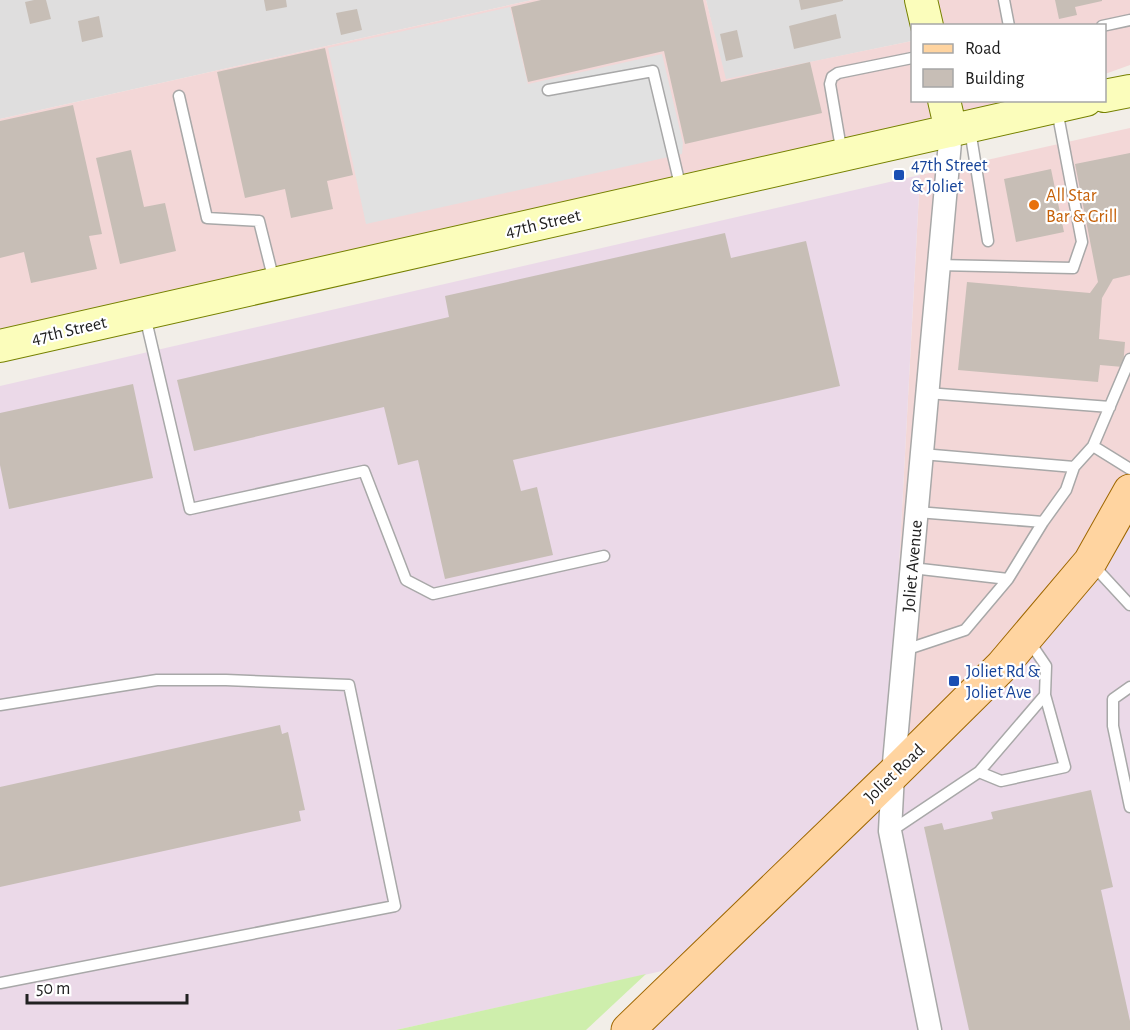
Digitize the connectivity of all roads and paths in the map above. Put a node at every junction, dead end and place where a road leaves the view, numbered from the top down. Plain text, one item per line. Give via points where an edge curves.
1 (921, 0) edge
2 (1004, 0) edge
3 (1130, 20) edge
4 (927, 24) edge
5 (1009, 24) edge
6 (1106, 25) edge
7 (911, 58) edge
8 (548, 90) dead end
9 (1130, 91) edge
10 (179, 96) dead end
11 (1106, 96) edge
12 (947, 102) edge
13 (1072, 104) edge
14 (976, 123) junction
15 (842, 156) junction
16 (682, 192) junction
17 (988, 241) dead end
18 (938, 266) junction
19 (275, 284) junction
20 (145, 313) junction
21 (0, 346) edge
22 (1130, 358) edge
23 (927, 393) junction
24 (1110, 407) junction
25 (1093, 446) junction
26 (922, 454) junction
27 (1074, 467) junction
28 (1130, 469) edge
29 (1130, 491) edge
30 (917, 512) junction
31 (1043, 522) junction
32 (604, 556) dead end
33 (1090, 562) junction
34 (912, 568) junction
35 (1008, 579) junction
36 (1130, 605) edge
37 (1026, 637) junction
38 (904, 651) junction
39 (1130, 687) edge
40 (1045, 694) junction
41 (0, 705) edge
42 (979, 772) junction
43 (893, 774) junction
44 (1130, 807) edge
45 (890, 831) junction
46 (0, 983) edge
47 (628, 1030) edge
48 (930, 1030) edge

1 - 4 main road
2 - 5 lane
3 - 6 lane
7 - 15 lane via 832,77
8 - 16 lane via 653,71
9 - 11 main road
10 - 19 lane via 207,218 259,221
12 - 14 main road, Joliet Avenue
13 - 14 main road, 47th Street
13 - 18 lane via 1082,242 1073,267
14 - 15 main road, 47th Street
14 - 17 lane
14 - 18 street, Joliet Avenue
15 - 16 main road, 47th Street
16 - 19 main road, 47th Street
18 - 23 street, Joliet Avenue
19 - 20 main road, 47th Street
20 - 21 main road, 47th Street
20 - 32 lane via 190,508 364,471 406,580 433,594
22 - 24 lane
23 - 24 lane
23 - 26 street, Joliet Avenue
24 - 25 lane
25 - 27 lane
25 - 28 lane
26 - 27 lane
26 - 30 street, Joliet Avenue
27 - 31 lane via 1066,490
29 - 33 main road, Joliet Road
30 - 31 lane
30 - 34 street, Joliet Avenue
31 - 35 lane
33 - 36 lane
33 - 37 main road, Joliet Road
34 - 35 lane
34 - 38 street, Joliet Avenue
35 - 38 lane via 965,630
37 - 40 lane via 1046,666
37 - 43 main road, Joliet Road
38 - 43 street, Joliet Avenue
39 - 44 lane via 1113,699 1113,726
40 - 42 lane
40 - 42 lane via 1065,767 1001,781
41 - 46 lane via 157,680 349,685 395,906
42 - 45 lane
43 - 45 street, Joliet Avenue
43 - 47 main road, Joliet Road
45 - 48 street, Joliet Avenue

